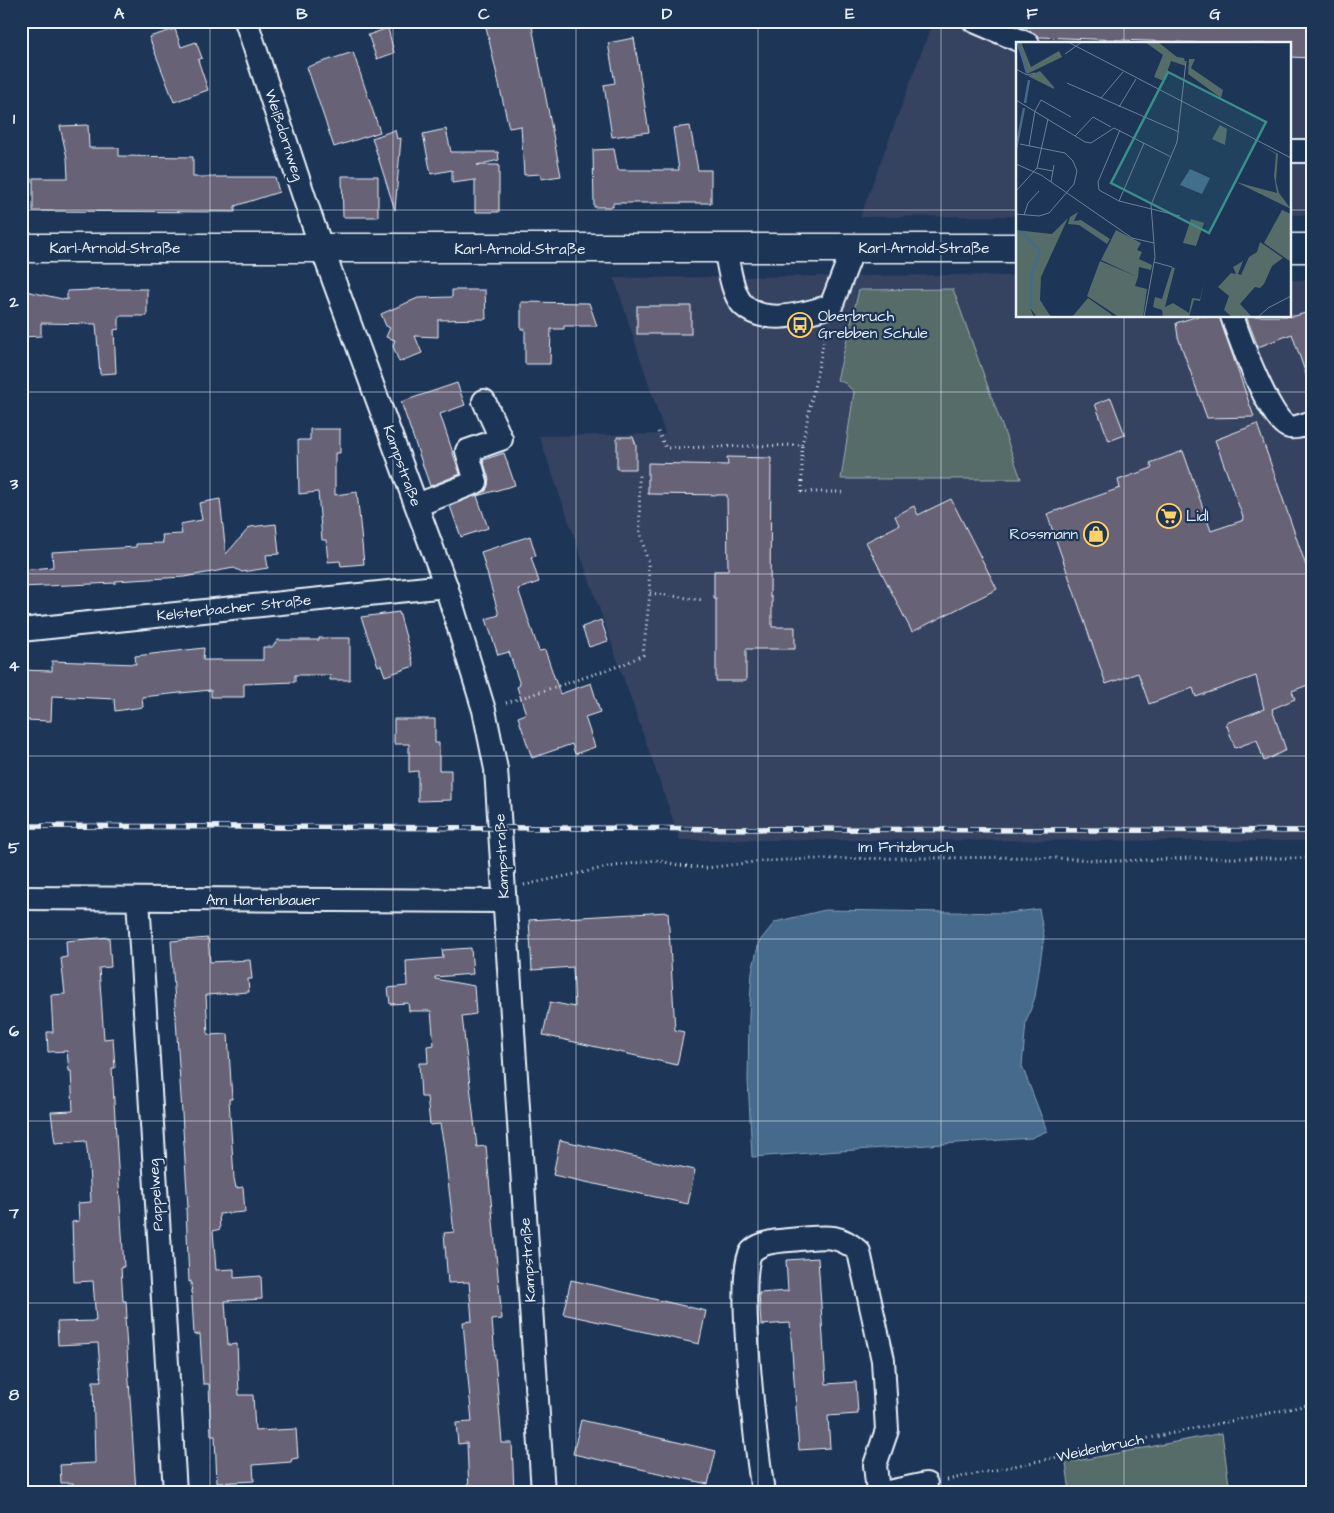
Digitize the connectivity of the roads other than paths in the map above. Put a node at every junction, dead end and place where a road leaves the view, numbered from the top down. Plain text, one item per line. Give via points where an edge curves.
1 (246, 21) edge
2 (974, 21) edge
3 (1023, 42) edge
4 (1292, 151) edge
5 (1313, 151) edge
6 (21, 248) edge
7 (323, 248) junction
8 (1016, 248) edge
9 (1292, 248) edge
10 (1313, 248) edge
11 (725, 249) junction
12 (853, 249) junction
13 (1233, 318) edge
14 (484, 401) dead end
15 (1313, 422) edge
16 (416, 505) junction
17 (446, 586) junction
18 (21, 630) edge
19 (504, 895) junction
20 (21, 898) edge
21 (138, 899) junction
22 (926, 1484) road end
23 (175, 1492) edge
24 (543, 1492) edge
25 (763, 1492) edge
26 (878, 1492) edge
27 (888, 1492) edge

1 - 7 street, Weißdornweg
2 - 3 street
4 - 5 street
6 - 7 main road, Karl-Arnold-Straße
7 - 11 main road, Karl-Arnold-Straße
7 - 16 street, Kampstraße
8 - 12 main road, Karl-Arnold-Straße
9 - 10 main road
11 - 12 main road, Karl-Arnold-Straße
11 - 12 street via 742,304 759,313 799,315 831,306
13 - 15 street via 1247,359 1278,417 1285,426 1293,428
14 - 16 street via 501,440 468,451 476,482
16 - 17 street, Kampstraße
17 - 18 street, Kelsterbacher Straße
17 - 19 street, Kampstraße via 484,710 496,769
19 - 21 street, Am Hartenbauer
19 - 24 street, Kampstraße
20 - 21 street, Am Hartenbauer
21 - 23 street, Pappelweg
22 - 27 street
25 - 26 street via 753,1427 746,1308 747,1262 751,1252 762,1245 824,1237 848,1241 859,1252 883,1360 887,1430 875,1465

